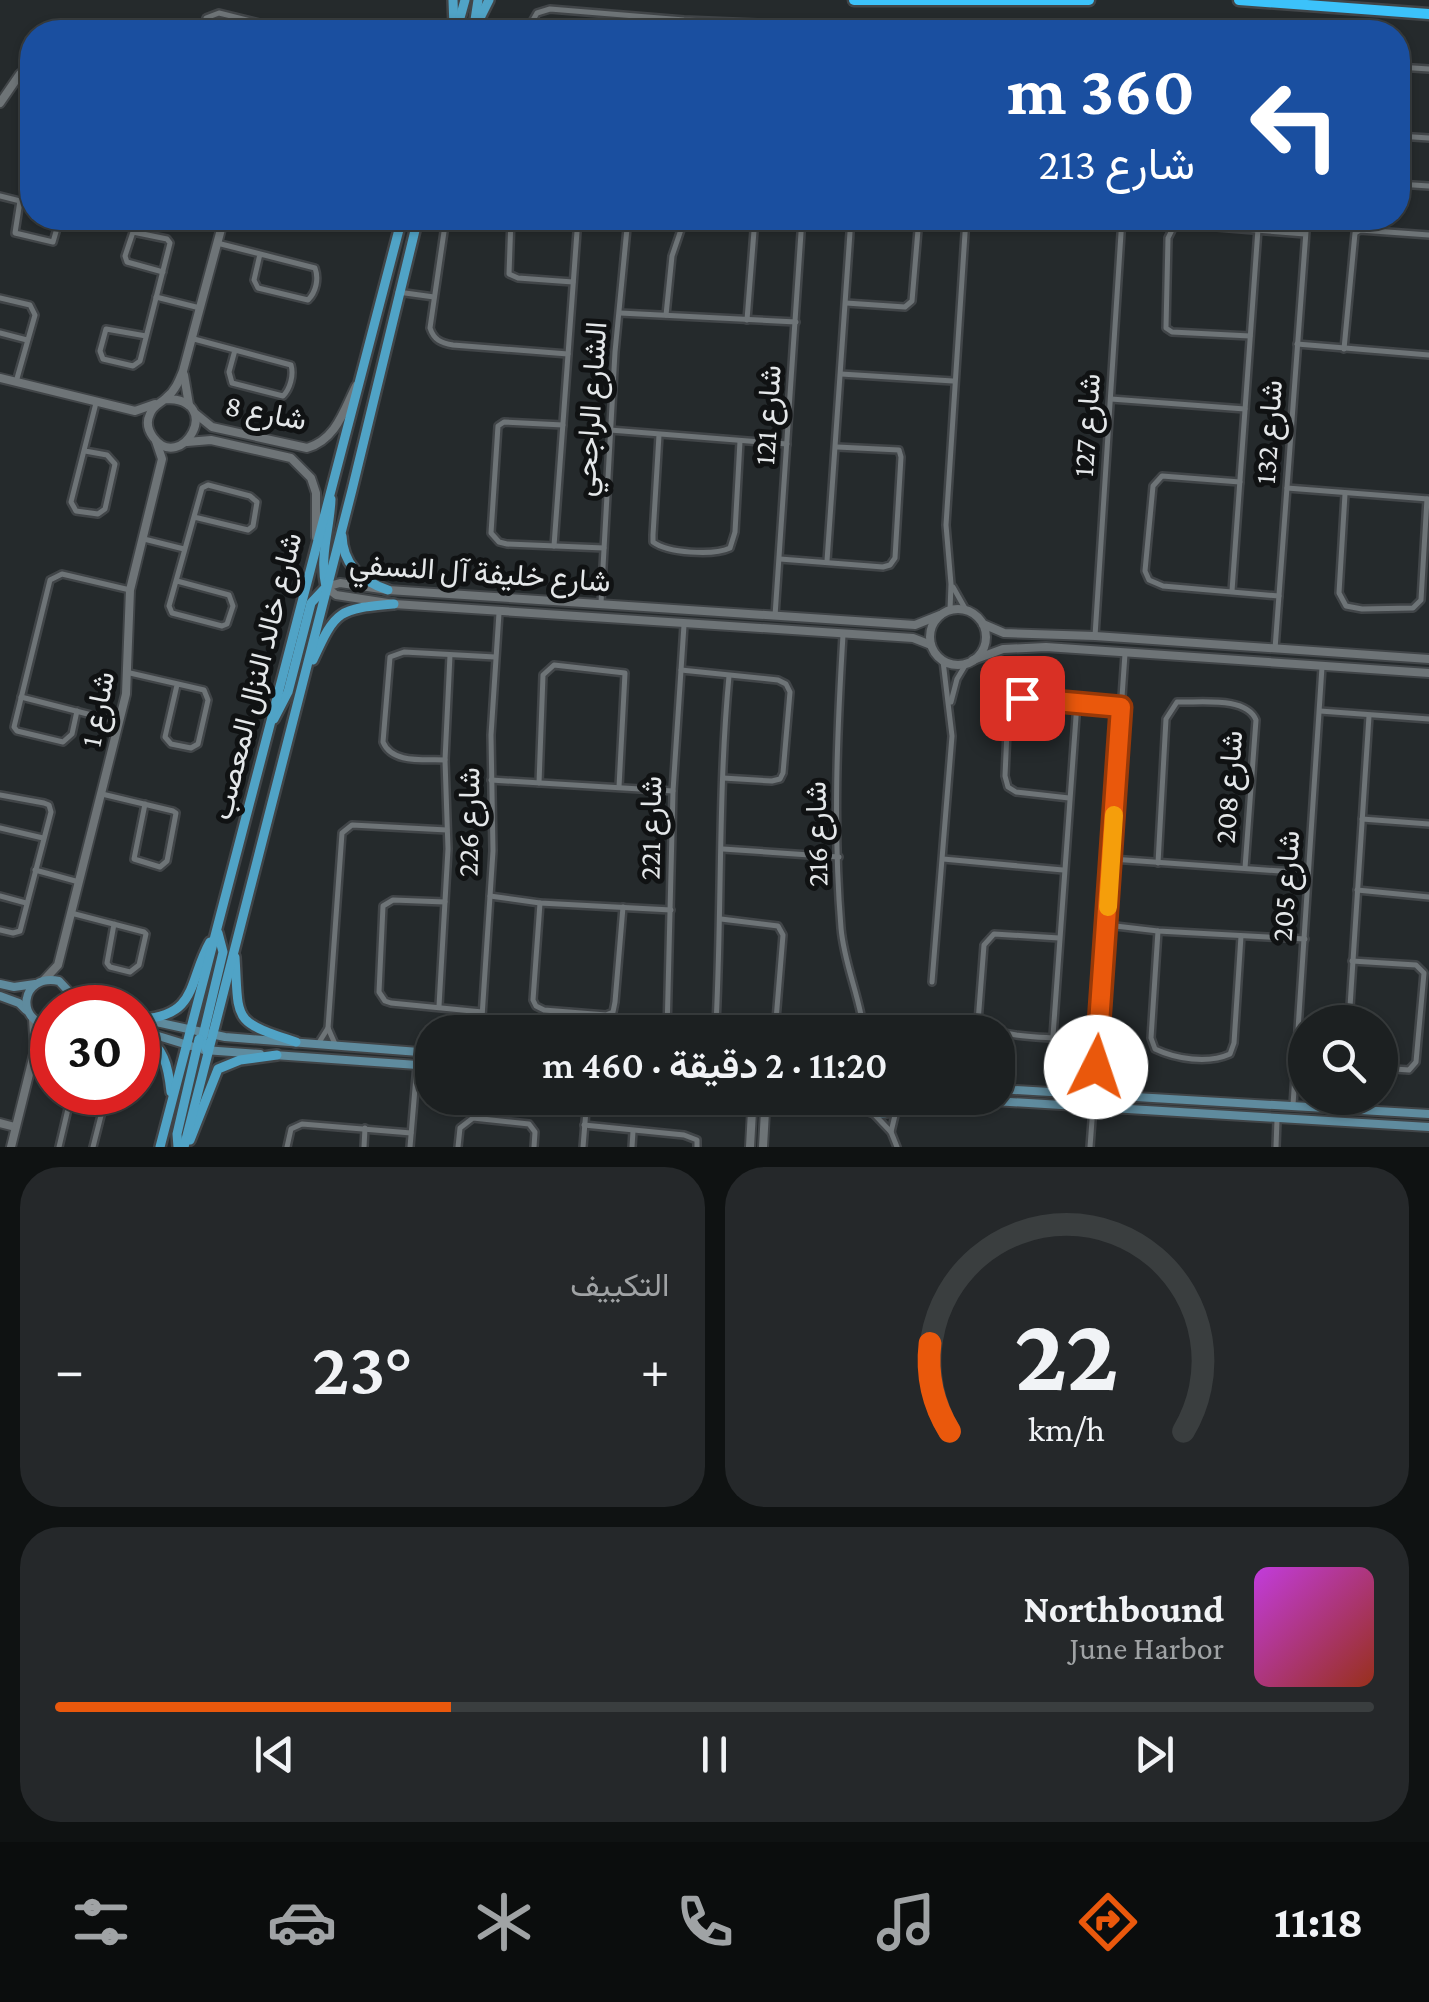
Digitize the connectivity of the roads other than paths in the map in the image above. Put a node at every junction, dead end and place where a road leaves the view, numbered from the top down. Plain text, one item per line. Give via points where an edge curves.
1 (854, 0) edge
2 (1089, 0) edge
3 (1240, 0) edge
4 (1429, 15) edge
5 (206, 20) edge
6 (242, 20) edge
7 (532, 20) edge
8 (684, 20) edge
9 (20, 74) edge
10 (0, 103) edge
11 (0, 196) edge
12 (20, 202) joint
13 (56, 230) edge
14 (221, 230) edge
15 (399, 230) edge
16 (415, 230) edge
17 (444, 230) edge
18 (511, 230) edge
19 (577, 230) edge
20 (627, 230) edge
21 (681, 230) edge
22 (754, 230) edge
23 (801, 230) edge
24 (851, 230) edge
25 (917, 230) edge
26 (965, 230) edge
27 (1121, 230) edge
28 (1172, 230) edge
29 (1258, 230) edge
30 (1268, 230) edge
31 (1306, 230) edge
32 (1306, 234) junction
33 (1429, 235) edge
34 (217, 243) junction
35 (260, 254) junction
36 (163, 272) junction
37 (573, 282) junction
38 (398, 292) junction
39 (156, 297) junction
40 (434, 297) junction
41 (0, 298) edge
42 (845, 303) junction
43 (200, 308) junction
44 (620, 313) junction
45 (666, 316) junction
46 (747, 320) junction
47 (796, 322) junction
48 (0, 333) edge
49 (146, 336) junction
50 (1250, 336) junction
51 (194, 339) junction
52 (27, 340) junction
53 (1297, 344) junction
54 (1344, 349) junction
55 (235, 350) junction
56 (568, 354) junction
57 (1429, 355) edge
58 (183, 371) junction
59 (841, 374) junction
60 (0, 378) edge
61 (16, 382) junction
62 (358, 382) junction
63 (954, 382) junction
64 (1111, 399) junction
65 (161, 401) junction
66 (96, 402) junction
67 (191, 408) junction
68 (1245, 408) junction
69 (135, 411) junction
70 (563, 425) junction
71 (610, 430) junction
72 (150, 432) junction
73 (660, 435) junction
74 (156, 441) junction
75 (740, 441) junction
76 (187, 442) junction
77 (788, 444) junction
78 (176, 446) junction
79 (837, 447) junction
80 (84, 451) junction
81 (162, 459) junction
82 (332, 481) junction
83 (1240, 482) junction
84 (1287, 488) junction
85 (1346, 494) junction
86 (1428, 499) edge
87 (194, 517) junction
88 (342, 528) junction
89 (316, 537) junction
90 (142, 538) junction
91 (554, 546) junction
92 (184, 548) junction
93 (604, 548) junction
94 (780, 560) junction
95 (827, 561) junction
96 (177, 582) junction
97 (951, 584) junction
98 (326, 586) junction
99 (130, 590) junction
100 (388, 590) junction
101 (1232, 590) junction
102 (1279, 596) junction
103 (394, 604) junction
104 (600, 604) junction
105 (950, 610) junction
106 (966, 610) junction
107 (499, 612) junction
108 (775, 616) junction
109 (940, 616) junction
110 (982, 624) junction
111 (684, 625) junction
112 (843, 635) junction
113 (1094, 636) junction
114 (1198, 644) junction
115 (931, 645) junction
116 (1275, 649) junction
117 (1125, 652) junction
118 (450, 655) junction
119 (495, 657) junction
120 (1197, 657) junction
121 (1416, 658) junction
122 (1429, 659) edge
123 (943, 661) junction
124 (970, 662) junction
125 (1322, 666) junction
126 (681, 670) junction
127 (1415, 672) junction
128 (130, 673) junction
129 (1429, 673) edge
130 (729, 676) junction
131 (303, 680) junction
132 (177, 684) junction
133 (20, 697) junction
134 (1076, 703) junction
135 (950, 705) junction
136 (1121, 707) junction
137 (77, 711) junction
138 (1320, 711) junction
139 (1369, 716) junction
140 (1429, 719) edge
141 (120, 722) junction
142 (268, 729) junction
143 (444, 760) junction
144 (723, 778) junction
145 (491, 780) junction
146 (539, 783) junction
147 (618, 787) junction
148 (672, 791) junction
149 (102, 794) junction
150 (0, 795) edge
151 (1069, 798) junction
152 (145, 804) junction
153 (1361, 819) junction
154 (1429, 824) edge
155 (0, 828) edge
156 (447, 830) junction
157 (43, 838) junction
158 (723, 849) junction
159 (839, 858) junction
160 (1112, 858) junction
161 (944, 859) junction
162 (1158, 862) junction
163 (1245, 868) junction
164 (36, 870) junction
165 (1064, 870) junction
166 (1308, 873) junction
167 (79, 882) junction
168 (1356, 890) junction
169 (0, 896) edge
170 (490, 896) junction
171 (1429, 897) edge
172 (445, 902) junction
173 (26, 903) junction
174 (540, 903) junction
175 (623, 908) junction
176 (671, 910) junction
177 (72, 913) junction
178 (721, 920) junction
179 (114, 924) junction
180 (1106, 925) junction
181 (0, 930) edge
182 (217, 931) junction
183 (1158, 932) junction
184 (1241, 936) junction
185 (1059, 938) junction
186 (1305, 938) junction
187 (234, 947) junction
188 (1352, 961) junction
189 (58, 965) junction
190 (40, 982) junction
191 (932, 982) dead end
192 (0, 984) edge
193 (38, 985) edge
194 (66, 985) joint
195 (0, 996) edge
196 (1300, 1005) edge
197 (1349, 1005) edge
198 (438, 1006) junction
199 (482, 1012) junction
200 (30, 1015) edge
201 (482, 1015) edge
202 (668, 1015) edge
203 (716, 1015) edge
204 (777, 1015) edge
205 (861, 1015) edge
206 (160, 1016) edge
207 (160, 1024) edge
208 (328, 1028) junction
209 (190, 1032) junction
210 (207, 1035) junction
211 (1052, 1036) junction
212 (160, 1037) edge
213 (1098, 1040) junction
214 (296, 1042) junction
215 (318, 1044) junction
216 (186, 1045) junction
217 (335, 1045) junction
218 (202, 1049) junction
219 (160, 1050) edge
220 (415, 1052) edge
221 (278, 1055) junction
222 (415, 1065) edge
223 (30, 1066) edge
224 (1398, 1069) edge
225 (415, 1088) edge
226 (1015, 1090) edge
227 (1094, 1094) junction
228 (1137, 1098) junction
229 (172, 1099) junction
230 (1015, 1103) edge
231 (1244, 1104) junction
232 (1094, 1108) junction
233 (1288, 1108) edge
234 (1136, 1112) junction
235 (1398, 1113) edge
236 (1429, 1114) edge
237 (67, 1115) edge
238 (101, 1115) edge
239 (585, 1115) edge
240 (752, 1115) edge
241 (765, 1115) edge
242 (875, 1115) edge
243 (895, 1115) edge
244 (1242, 1117) junction
245 (1277, 1120) junction
246 (0, 1124) edge
247 (584, 1125) junction
248 (1429, 1127) edge
249 (15, 1128) junction
250 (365, 1128) junction
251 (633, 1130) junction
252 (891, 1132) junction
253 (411, 1133) junction
254 (60, 1146) edge
255 (11, 1147) edge
256 (70, 1147) edge
257 (92, 1147) edge
258 (160, 1147) edge
259 (183, 1147) edge
260 (287, 1147) edge
261 (364, 1147) edge
262 (410, 1147) edge
263 (458, 1147) edge
264 (534, 1147) edge
265 (583, 1147) edge
266 (632, 1147) edge
267 (697, 1147) edge
268 (750, 1147) edge
269 (763, 1147) edge
270 (897, 1147) edge
271 (1090, 1147) edge
272 (1276, 1147) edge

1 - 2 highway
3 - 4 highway
5 - 6 street via 211,14
7 - 8 street via 550,9
9 - 10 street
11 - 12 street
12 - 13 street via 20,236 53,242
14 - 34 street
15 - 62 main road, شارع خالد النزال المعصب
16 - 38 main road, شارع خالد النزال المعصب
17 - 40 street
18 - 37 street via 510,274
19 - 37 street
20 - 44 street, الشارع الراجحي
21 - 45 street
22 - 46 street
23 - 47 street, شارع 121
24 - 42 street
25 - 42 street via 912,301 905,307
26 - 63 street
27 - 64 street, شارع 127
28 - 50 street via 1166,328
29 - 50 street
30 - 32 street
31 - 32 street, شارع 132
32 - 53 street, شارع 132
33 - 54 street via 1355,233
34 - 35 street
34 - 43 street
35 - 35 street via 315,268 308,300 258,288
36 - 36 street via 125,260 133,232 167,239
36 - 39 street
37 - 56 street
38 - 40 street
38 - 88 main road, شارع خالد النزال المعصب
39 - 43 street
39 - 49 street
40 - 56 street via 430,328 444,344
41 - 52 street via 34,309
42 - 59 street
43 - 51 street
44 - 45 street
44 - 71 street, الشارع الراجحي
45 - 46 street
46 - 47 street
47 - 77 street, شارع 121
48 - 52 street
49 - 49 street via 137,364 102,359 106,328
50 - 68 street
51 - 55 street
51 - 58 street
52 - 61 street
53 - 54 street
53 - 84 street, شارع 132
54 - 57 street
55 - 55 street via 291,365 288,391 283,396 232,383
56 - 70 street
58 - 65 street
58 - 67 street
59 - 63 street
59 - 79 street
60 - 61 street
61 - 66 street
62 - 67 street, شارع 8 via 334,432 307,448 212,427
62 - 82 main road, شارع خالد النزال المعصب
63 - 97 street via 946,526
64 - 68 street
64 - 113 street, شارع 127
65 - 67 street via 178,399
65 - 69 street
65 - 72 street via 148,422
66 - 69 street
66 - 80 street
67 - 76 street via 196,422
68 - 83 street
69 - 72 street
70 - 91 street
70 - 91 street via 498,426 489,524 499,542
71 - 73 street
71 - 93 street, الشارع الراجحي
72 - 74 street
73 - 75 street
73 - 75 street via 653,542 662,548 730,548
74 - 78 street
74 - 81 street
75 - 77 street
76 - 78 street
76 - 89 street, شارع 8 via 212,440 291,458 311,478
77 - 94 street, شارع 121
78 - 81 street
79 - 95 street
79 - 95 street via 899,450 894,558 883,566
80 - 80 street via 71,502 76,511 98,514 105,509 115,464
81 - 90 street, شارع 1
82 - 89 main road, شارع خالد النزال المعصب
82 - 98 main road via 322,556
83 - 101 street
83 - 101 street via 1162,476 1152,486 1149,580
84 - 85 street
84 - 102 street, شارع 132
85 - 86 street
85 - 86 street via 1340,593 1346,606 1362,610 1413,608 1422,600
87 - 87 street via 208,485 257,502 252,529
87 - 92 street
88 - 98 main road, شارع خالد النزال المعصب
88 - 100 main road via 354,570
89 - 142 main road, شارع خالد النزال المعصب
90 - 92 street
90 - 99 street, شارع 1
91 - 93 street
92 - 96 street
93 - 104 street, الشارع الراجحي
94 - 95 street
94 - 108 street, شارع 121
96 - 96 street via 230,595 227,624 172,613
97 - 105 street
97 - 106 street
98 - 100 street, شارع خليفة آل النسفي
98 - 103 street, شارع خليفة آل النسفي via 336,596
98 - 131 main road, شارع خالد النزال المعصب
98 - 142 main road via 311,603 288,692
99 - 128 street, شارع 1
99 - 133 street via 56,575 50,580
100 - 104 street, شارع خليفة آل النسفي
101 - 102 street
102 - 116 street, شارع 132
103 - 107 street, شارع خليفة آل النسفي
103 - 131 main road via 358,607 335,618
104 - 108 street, شارع خليفة آل النسفي
105 - 106 street
105 - 109 street
106 - 110 street
107 - 111 street, شارع خليفة آل النسفي
107 - 119 street, شارع 226
108 - 109 street, شارع خليفة آل النسفي via 915,625
109 - 115 street
110 - 113 street via 1004,633
110 - 124 street via 985,644
111 - 112 street, شارع خليفة آل النسفي
111 - 126 street, شارع 221
112 - 115 street, شارع خليفة آل النسفي
112 - 159 street, شارع 216
113 - 114 street
114 - 116 street
114 - 120 street
115 - 123 street
116 - 121 street
117 - 120 street
117 - 124 street via 1003,648
117 - 136 street
118 - 119 street
118 - 143 street
118 - 143 street via 390,657 383,742 399,757
119 - 145 street, شارع 226
120 - 125 street
121 - 122 street
121 - 127 street via 1421,664
123 - 124 street
123 - 135 street
124 - 135 street via 957,678
125 - 127 street
125 - 138 street, شارع 205
126 - 130 street
126 - 148 street, شارع 221
127 - 129 street
128 - 132 street
128 - 141 street, شارع 1
130 - 144 street
130 - 144 street via 778,680 790,692 780,779
131 - 187 main road, شارع خالد النزال المعصب
132 - 132 street via 204,690 208,700 198,744 191,748 165,737
133 - 137 street
133 - 137 street via 17,730 63,742
134 - 136 street
134 - 151 street
134 - 151 street via 1022,698 1008,709 1008,787
135 - 161 street
136 - 160 street
137 - 141 street
138 - 139 street
138 - 166 street, شارع 205
139 - 140 street
139 - 153 street
141 - 149 street, شارع 1
142 - 182 main road, شارع خالد النزال المعصب
143 - 156 street
144 - 158 street
145 - 146 street
145 - 170 street, شارع 226
146 - 147 street
146 - 147 street via 544,675 554,665 625,673
147 - 148 street
148 - 176 street, شارع 221
149 - 152 street
149 - 167 street, شارع 1
150 - 157 street via 49,805
151 - 165 street
152 - 152 street via 176,813 160,867 134,860
153 - 154 street
153 - 168 street
155 - 157 street
156 - 172 street
156 - 208 street via 352,825 342,833
157 - 164 street
158 - 159 street
158 - 178 street
159 - 205 street, شارع 216 via 845,963
160 - 162 street
160 - 180 street
161 - 165 street
161 - 191 street
162 - 163 street
162 - 163 street, شارع 208 via 1170,709 1177,702 1241,705 1256,720
163 - 166 street
164 - 167 street
164 - 173 street
165 - 185 street
166 - 186 street, شارع 205
167 - 177 street, شارع 1
168 - 171 street
168 - 188 street
169 - 173 street
170 - 174 street
170 - 199 street, شارع 226
172 - 198 street
172 - 198 street via 393,900 382,912 382,998
173 - 181 street via 20,931
174 - 175 street
174 - 175 street via 536,1006 606,1015 615,1002
175 - 176 street
176 - 202 street, شارع 221
177 - 179 street
177 - 189 street, شارع 1
178 - 203 street
178 - 204 street via 778,926 783,935
179 - 179 street via 146,934 139,966 130,972 107,963
180 - 183 street
180 - 213 street
182 - 206 main road via 184,1004
182 - 209 main road, شارع خالد النزال المعصب
182 - 210 main road via 223,952
183 - 184 street
183 - 184 street via 1154,1049 1218,1060 1234,1044
184 - 186 street
185 - 211 street
185 - 211 street via 994,934 984,944 978,1022 990,1030
186 - 196 street, شارع 205
187 - 210 main road, شارع خالد النزال المعصب
187 - 214 main road via 240,1014 255,1028
188 - 197 street
188 - 224 street via 1416,965 1424,973 1416,1062
189 - 190 street, شارع 1
189 - 194 street
190 - 192 main road
190 - 193 main road
190 - 194 main road
195 - 200 main road
198 - 199 street
199 - 201 street, شارع 226
207 - 209 main road
208 - 215 street
208 - 217 street
209 - 210 main road
209 - 216 main road, شارع خالد النزال المعصب
209 - 218 main road
210 - 214 main road
210 - 218 main road, شارع خالد النزال المعصب
211 - 213 street
212 - 216 main road
213 - 227 street
214 - 215 main road
215 - 217 main road
216 - 218 main road
216 - 229 main road, شارع خالد النزال المعصب
217 - 220 main road
218 - 221 main road
218 - 259 main road, شارع خالد النزال المعصب
219 - 229 main road
221 - 222 main road
221 - 259 main road via 218,1070
223 - 249 street
225 - 253 street
226 - 227 main road
227 - 228 main road
228 - 231 main road
228 - 234 main road
229 - 258 main road, شارع خالد النزال المعصب
230 - 232 main road
231 - 233 main road
231 - 244 main road via 1248,1112
232 - 234 main road
232 - 271 street
234 - 244 main road
235 - 236 main road
237 - 254 street
238 - 257 street
239 - 247 street
240 - 268 street
241 - 269 street
242 - 252 street
243 - 252 street
244 - 245 main road
245 - 248 main road
245 - 272 street
246 - 249 street
247 - 251 street
247 - 265 street
249 - 255 street
250 - 253 street
250 - 260 street via 302,1124 291,1129
250 - 261 street
251 - 266 street
251 - 267 street via 694,1136
252 - 270 street
253 - 262 street
254 - 256 street
263 - 264 street via 460,1128 473,1118 529,1124

